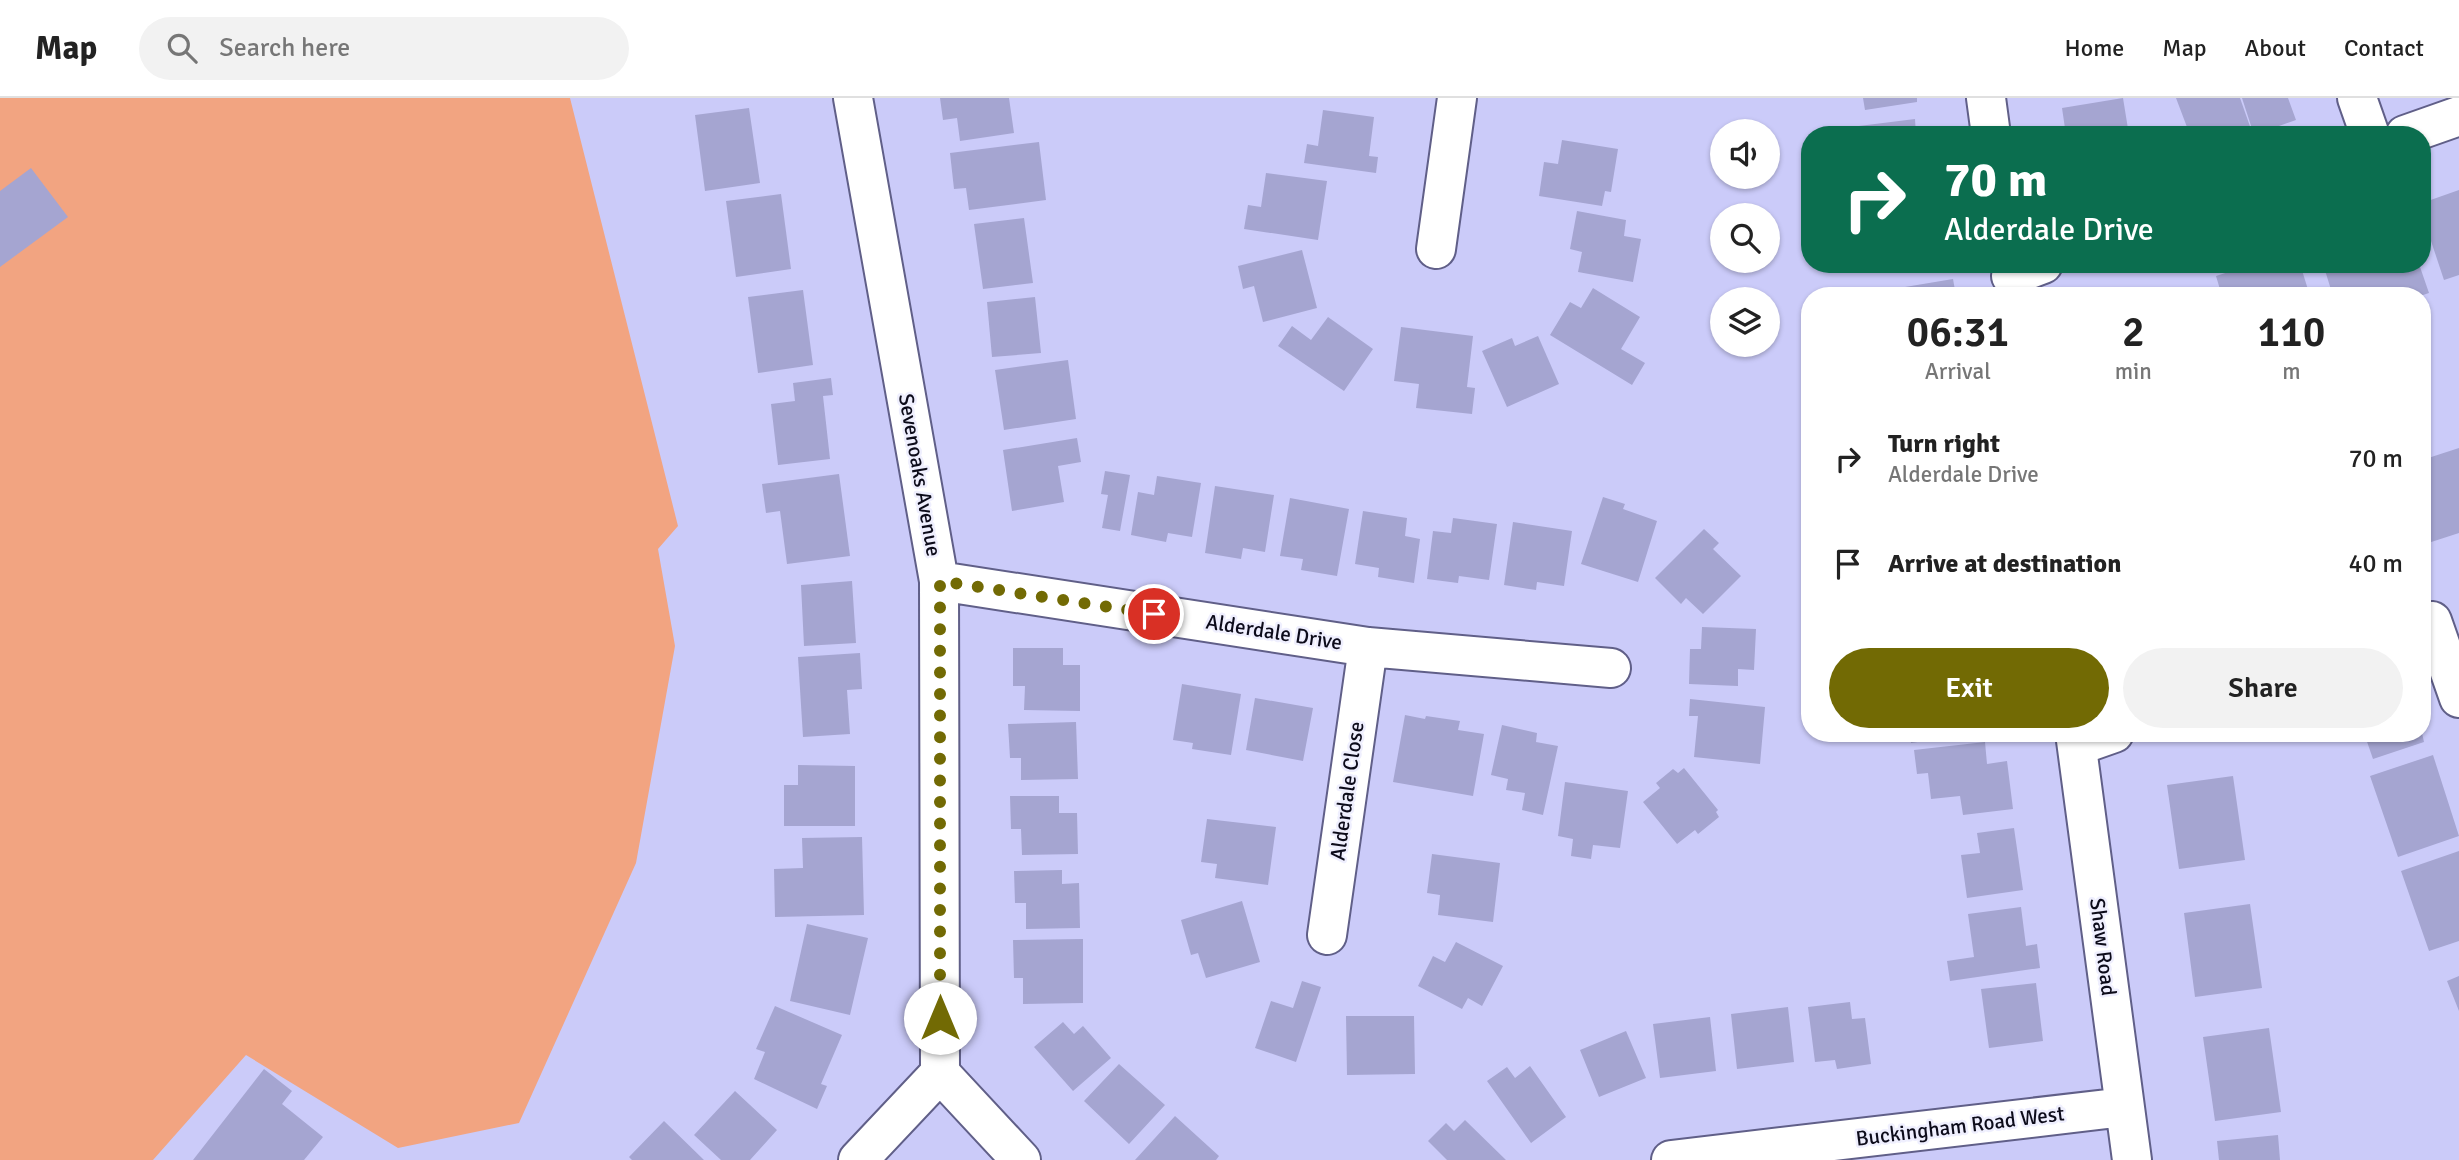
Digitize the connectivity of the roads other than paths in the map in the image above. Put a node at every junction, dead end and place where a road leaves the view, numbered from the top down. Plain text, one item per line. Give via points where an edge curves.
1 (853, 98) edge
2 (1457, 98) edge
3 (1986, 98) edge
4 (2357, 98) edge
5 (2459, 116) edge
6 (1990, 126) edge
7 (2367, 126) edge
8 (2431, 126) edge
9 (1436, 249) dead end
10 (940, 581) junction
11 (2438, 619) edge
12 (1368, 647) junction
13 (1611, 668) dead end
14 (2459, 698) edge
15 (2076, 742) edge
16 (1327, 935) dead end
17 (940, 1073) junction
18 (2124, 1107) junction
19 (858, 1160) edge
20 (1021, 1160) edge
21 (1671, 1160) edge
22 (2132, 1160) edge

1 - 10 street, Sevenoaks Avenue
2 - 9 street
3 - 6 street
4 - 7 street
5 - 8 street
10 - 12 street, Alderdale Drive
10 - 17 street, Sevenoaks Avenue
11 - 14 street
12 - 13 street, Alderdale Drive
12 - 16 street, Alderdale Close
15 - 18 street, Shaw Road
17 - 19 street
17 - 20 street
18 - 21 street, Buckingham Road West
18 - 22 street, Shaw Road

